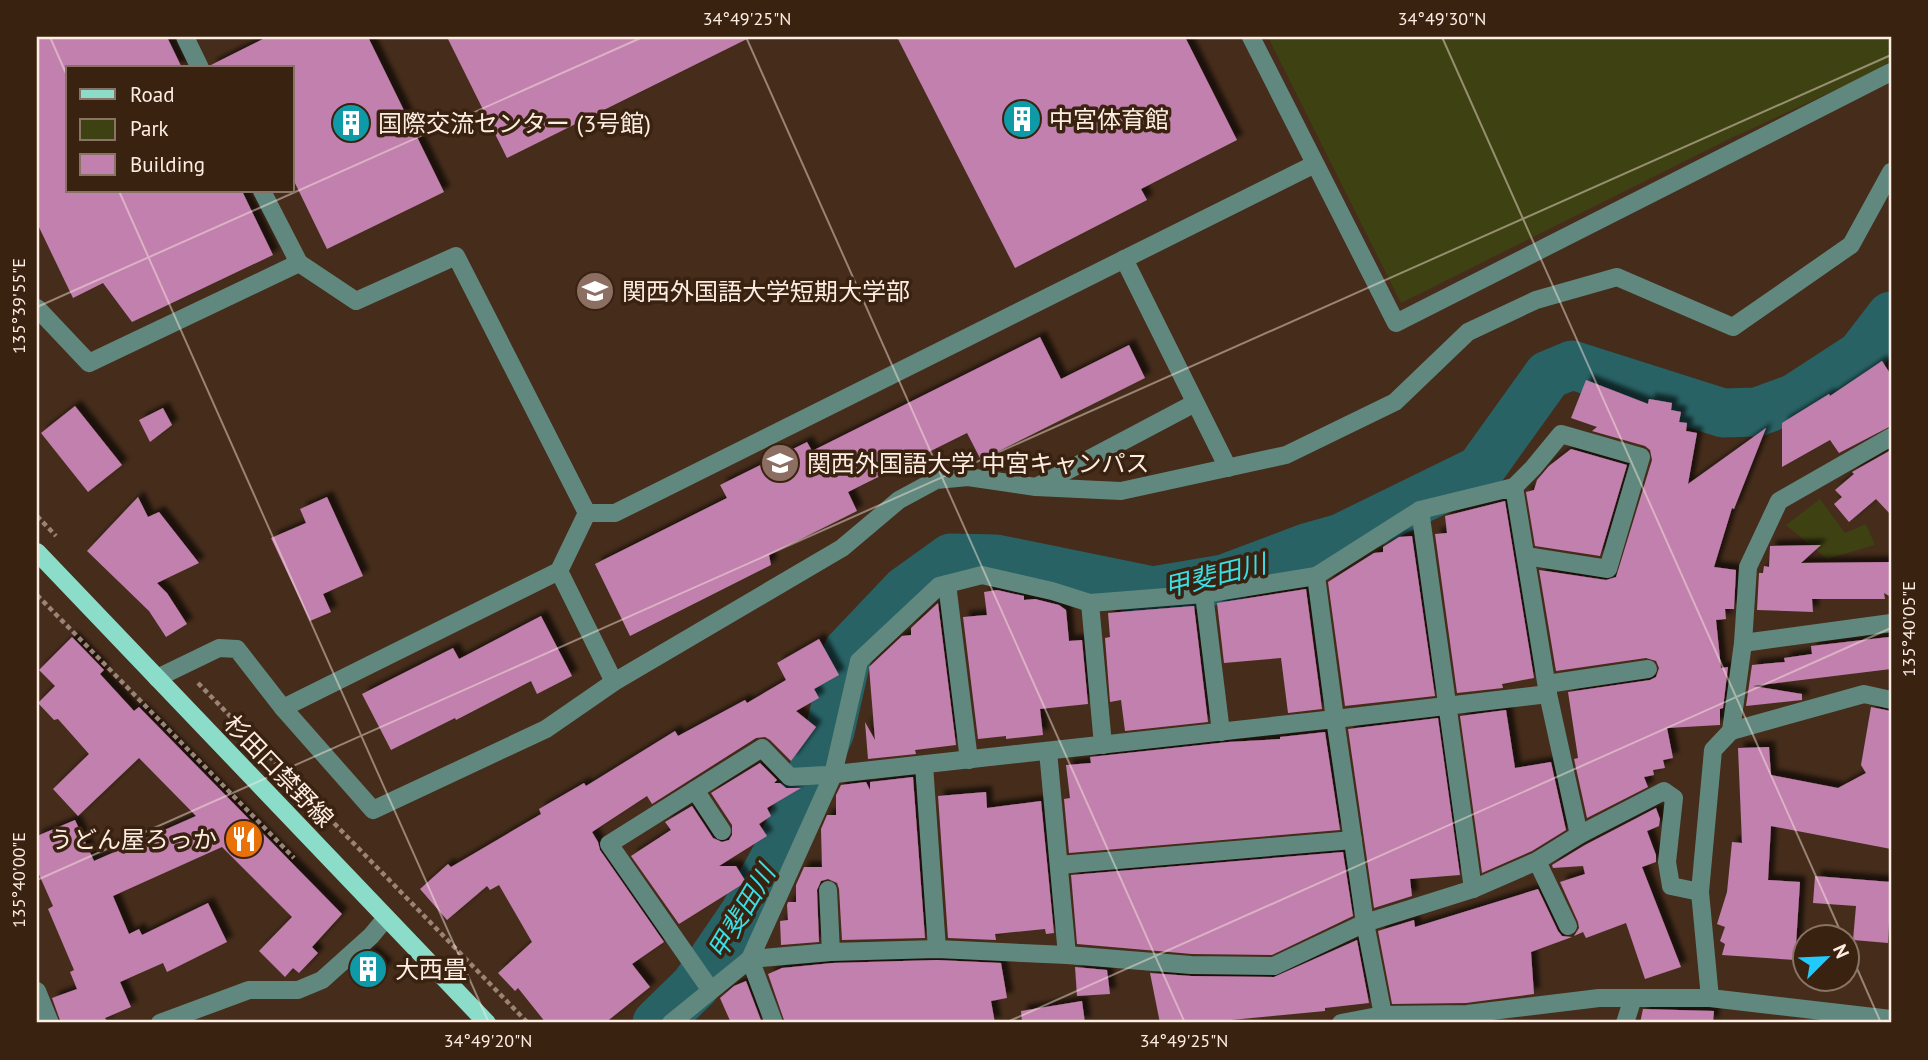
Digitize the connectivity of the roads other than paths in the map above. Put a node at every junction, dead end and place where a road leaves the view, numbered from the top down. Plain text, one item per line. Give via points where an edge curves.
1 (185, 37) edge
2 (1251, 37) edge
3 (200, 66) edge
4 (1891, 72) edge
5 (1315, 164) junction
6 (1891, 172) edge
7 (263, 192) edge
8 (1124, 259) junction
9 (299, 263) junction
10 (37, 308) edge
11 (1195, 403) junction
12 (1891, 437) edge
13 (1228, 468) junction
14 (1036, 487) junction
15 (1514, 487) junction
16 (1420, 510) junction
17 (587, 513) junction
18 (1526, 556) junction
19 (39, 558) edge
20 (559, 571) junction
21 (1316, 576) junction
22 (947, 584) junction
23 (1204, 594) junction
24 (1090, 603) junction
25 (1891, 623) edge
26 (1743, 643) junction
27 (1648, 669) dead end
28 (157, 678) junction
29 (614, 682) junction
30 (1548, 689) junction
31 (1891, 700) edge
32 (1448, 706) junction
33 (282, 708) junction
34 (1335, 719) junction
35 (1221, 732) junction
36 (1731, 732) junction
37 (1103, 745) junction
38 (1048, 751) junction
39 (969, 760) junction
40 (924, 765) junction
41 (829, 775) junction
42 (695, 790) junction
43 (722, 831) dead end
44 (1579, 835) junction
45 (1353, 840) junction
46 (1537, 861) junction
47 (1059, 865) junction
48 (1473, 889) junction
49 (828, 890) dead end
50 (1700, 892) junction
51 (386, 918) junction
52 (1365, 923) junction
53 (1567, 926) dead end
54 (937, 949) junction
55 (831, 952) junction
56 (1067, 955) junction
57 (750, 959) junction
58 (710, 988) junction
59 (37, 991) edge
60 (1633, 998) junction
61 (1710, 998) junction
62 (1383, 1015) junction
63 (1435, 1018) edge
64 (1891, 1019) edge
65 (50, 1023) edge
66 (160, 1023) edge
67 (486, 1023) edge
68 (672, 1023) edge
69 (774, 1023) edge
70 (1341, 1023) edge
71 (1625, 1023) edge

1 - 3 street
2 - 5 street
4 - 5 street via 1396,323
5 - 8 street
6 - 13 street via 1851,245 1733,327 1617,277 1536,300 1468,332 1395,402 1286,455
7 - 9 street
8 - 11 street
8 - 17 street via 615,513
9 - 10 street via 89,363
9 - 17 street via 356,301 456,256
11 - 13 street
11 - 14 street
12 - 26 street via 1779,501 1748,567
13 - 14 street via 1121,491
14 - 29 street via 968,477 936,480 899,500 842,548
15 - 16 street
15 - 18 street
15 - 18 street via 1561,433 1641,457 1608,569
16 - 21 street
16 - 32 street
17 - 20 street
18 - 30 street
19 - 28 main road, 杉田口禁野線
20 - 29 street
20 - 33 street
21 - 23 street
21 - 34 street
22 - 24 street via 982,575
22 - 39 street
22 - 41 street via 939,586 859,661
23 - 24 street
23 - 35 street
24 - 37 street
25 - 26 street
26 - 36 street
27 - 30 street
28 - 33 street via 219,648 237,649
28 - 51 main road, 杉田口禁野線
29 - 33 street via 547,729 373,810
30 - 32 street
30 - 44 street
31 - 36 street via 1864,694
32 - 34 street
32 - 48 street
34 - 35 street
34 - 45 street
35 - 37 street
36 - 50 street via 1713,750
37 - 38 street
38 - 39 street
38 - 47 street
39 - 40 street
40 - 41 street
40 - 54 street
41 - 42 street via 790,777 762,748
41 - 57 street
42 - 43 street
42 - 58 street via 610,844
44 - 46 street
44 - 50 street via 1664,791 1674,798 1667,862 1671,886
45 - 47 street
45 - 52 street
46 - 48 street
46 - 53 street
47 - 56 street
48 - 52 street
49 - 55 street
50 - 61 street
51 - 66 street via 322,980 298,990 249,990
51 - 67 main road, 杉田口禁野線
52 - 56 street via 1274,966
52 - 62 street
54 - 55 street
54 - 56 street
55 - 57 street
57 - 58 street
57 - 69 street
58 - 68 street
59 - 65 street
60 - 61 street
60 - 63 street
60 - 71 street
61 - 64 street
62 - 63 street
62 - 70 street

